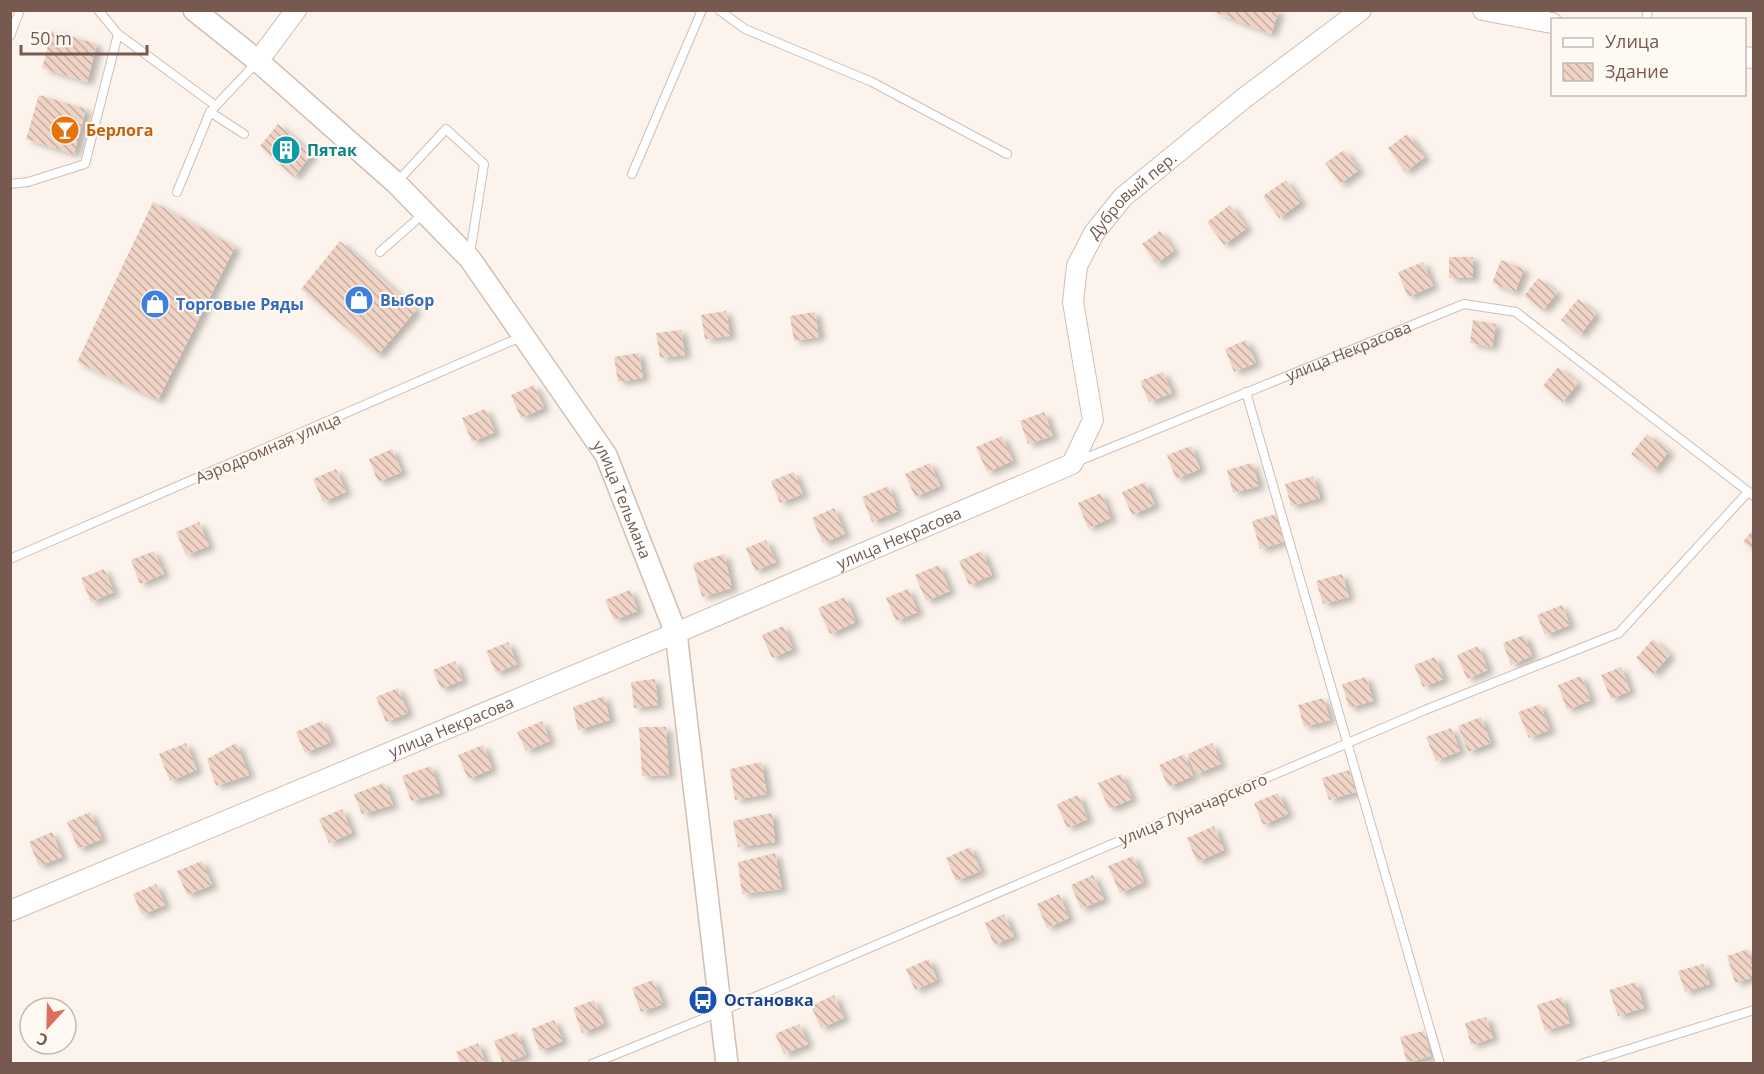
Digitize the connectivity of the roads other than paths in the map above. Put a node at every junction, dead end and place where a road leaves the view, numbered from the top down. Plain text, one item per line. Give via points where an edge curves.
1 (20, 10) edge
2 (98, 10) edge
3 (194, 10) edge
4 (296, 10) edge
5 (702, 10) edge
6 (719, 10) edge
7 (1361, 10) edge
8 (1483, 10) edge
9 (1533, 15) edge
10 (1551, 23) edge
11 (118, 34) junction
12 (10, 36) edge
13 (258, 61) junction
14 (213, 109) junction
15 (244, 134) dead end
16 (1007, 154) dead end
17 (632, 174) dead end
18 (396, 183) junction
19 (10, 184) edge
20 (177, 192) dead end
21 (424, 213) junction
22 (380, 252) dead end
23 (470, 259) junction
24 (525, 336) junction
25 (1246, 392) junction
26 (1072, 464) junction
27 (1751, 494) edge
28 (10, 559) edge
29 (676, 633) junction
30 (1348, 743) junction
31 (10, 911) edge
32 (1754, 1010) edge
33 (722, 1011) junction
34 (592, 1064) edge
35 (727, 1064) edge
36 (1440, 1064) edge
37 (1581, 1064) edge

1 - 12 lane
2 - 11 lane
3 - 13 main road, улица Тельмана
4 - 13 street
5 - 17 lane
6 - 16 lane via 745,29 872,82
7 - 26 street, Дубровый пер. via 1123,197 1094,233 1077,266 1073,302 1093,420
8 - 9 street
9 - 10 street
11 - 14 lane
11 - 19 lane via 85,164
13 - 14 lane
13 - 18 main road, улица Тельмана
14 - 15 lane
14 - 20 lane
18 - 21 main road, улица Тельмана
18 - 23 lane via 446,129 484,164
21 - 22 lane
21 - 23 main road, улица Тельмана
23 - 24 main road, улица Тельмана
24 - 28 lane, Аэродромная улица
24 - 29 main road, улица Тельмана via 606,455
25 - 26 lane, улица Некрасова
25 - 27 lane, улица Некрасова via 1464,304 1516,312
25 - 30 lane
26 - 29 street, улица Некрасова
27 - 30 lane, улица Луначарского via 1619,633
29 - 31 street, улица Некрасова
29 - 33 main road, улица Тельмана
30 - 33 lane, улица Луначарского
30 - 36 lane
32 - 37 lane
33 - 34 lane, улица Луначарского
33 - 35 main road, улица Тельмана

